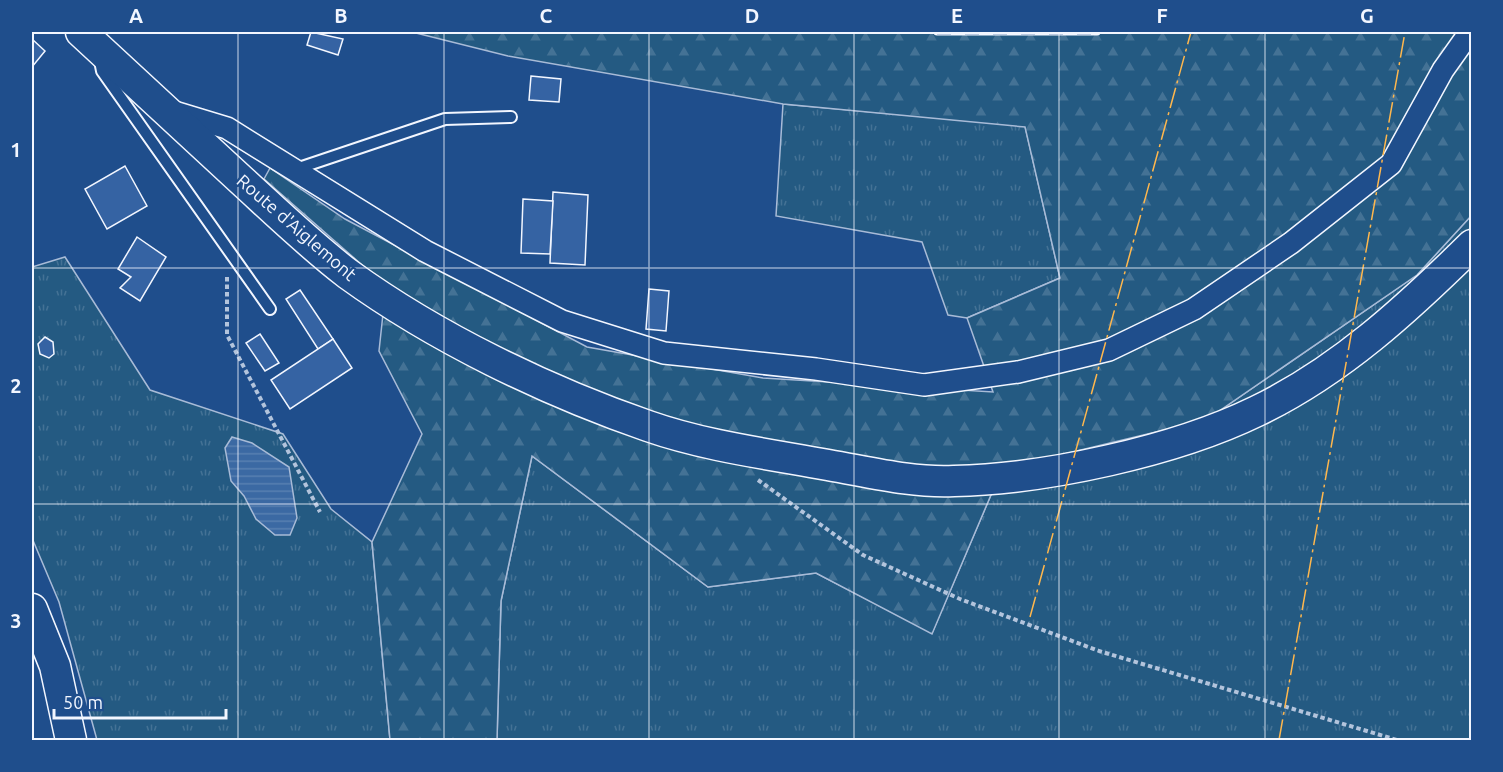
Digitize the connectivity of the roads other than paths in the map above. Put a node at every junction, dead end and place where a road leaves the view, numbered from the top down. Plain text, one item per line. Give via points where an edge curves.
1 (1470, 32) edge
2 (89, 39) edge
3 (165, 109) junction
4 (511, 117) dead end
5 (292, 170) junction
6 (1472, 245) edge
7 (270, 309) dead end
8 (32, 609) edge
9 (71, 741) edge

1 - 5 street via 1443,70 1391,164 1291,243 1194,309 1109,350 1018,372 924,385 664,353 562,321 425,251
2 - 3 street, Route d'Aiglemont
2 - 7 lane via 102,71
3 - 5 street via 227,128
3 - 6 street, Route d'Aiglemont via 307,241 347,273 462,344 574,397 650,427 882,475 955,481 1077,466 1152,450 1204,433 1302,387 1384,328
4 - 5 lane via 445,118
8 - 9 street via 55,666

